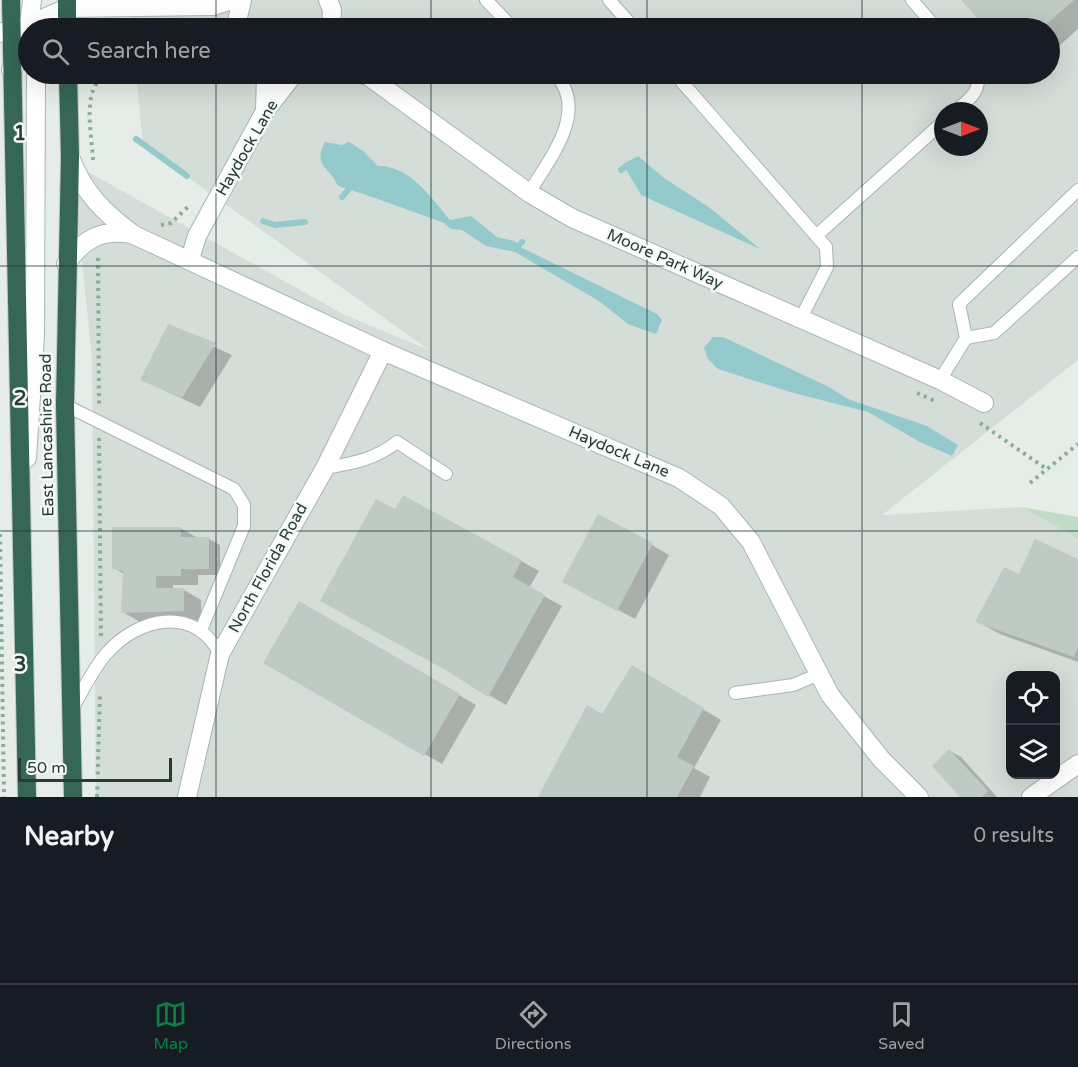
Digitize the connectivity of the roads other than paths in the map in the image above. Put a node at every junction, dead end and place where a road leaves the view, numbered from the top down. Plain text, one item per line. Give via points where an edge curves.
1 (11, 0) edge
2 (32, 0) edge
3 (233, 0) edge
4 (242, 0) edge
5 (328, 0) edge
6 (486, 0) edge
7 (609, 0) edge
8 (912, 0) edge
9 (67, 4) edge
10 (19, 18) edge
11 (27, 18) edge
12 (44, 18) edge
13 (238, 18) edge
14 (332, 18) edge
15 (503, 18) edge
16 (625, 18) edge
17 (927, 18) edge
18 (18, 51) edge
19 (13, 68) edge
20 (36, 84) edge
21 (68, 84) edge
22 (266, 84) edge
23 (286, 84) edge
24 (379, 84) edge
25 (560, 84) edge
26 (684, 84) edge
27 (979, 84) edge
28 (966, 102) edge
29 (265, 111) junction
30 (934, 130) edge
31 (70, 157) junction
32 (1078, 190) edge
33 (529, 193) junction
34 (134, 235) junction
35 (818, 235) junction
36 (1078, 256) edge
37 (190, 259) junction
38 (66, 264) junction
39 (800, 320) junction
40 (966, 339) junction
41 (383, 351) junction
42 (940, 380) junction
43 (984, 403) dead end
44 (65, 405) junction
45 (325, 468) junction
46 (446, 474) dead end
47 (22, 550) junction
48 (201, 630) junction
49 (220, 654) junction
50 (819, 674) junction
51 (735, 693) dead end
52 (72, 709) junction
53 (1078, 764) edge
54 (27, 797) edge
55 (74, 797) edge
56 (187, 797) edge
57 (919, 797) edge
58 (1031, 797) edge

1 - 10 highway, East Lancashire Road
2 - 11 street
3 - 9 street via 213,6
4 - 13 street
5 - 14 street
6 - 15 lane
7 - 16 lane
8 - 17 lane
9 - 12 street
18 - 19 highway, East Lancashire Road
19 - 47 highway, East Lancashire Road
20 - 47 street via 35,335
21 - 31 highway, East Lancashire Road
22 - 29 street
23 - 29 street, Haydock Lane
24 - 33 street, Moore Park Way
25 - 33 lane via 568,98 568,118 562,137
26 - 35 lane
27 - 28 lane
29 - 37 street, Haydock Lane via 197,236
30 - 35 lane
31 - 34 street, Haydock Lane via 95,203
31 - 38 highway, East Lancashire Road
32 - 40 lane via 959,304
33 - 39 street, Moore Park Way via 572,218
34 - 37 street, Haydock Lane
34 - 38 street, Haydock Lane via 117,231 93,236 77,248
35 - 39 lane via 826,247 827,267
36 - 40 lane via 994,333
37 - 41 street, Haydock Lane
38 - 44 highway, East Lancashire Road
39 - 42 street, Moore Park Way
40 - 42 lane
41 - 45 street, North Florida Road
41 - 50 street, Haydock Lane via 679,478 721,506 751,542
42 - 43 street, Moore Park Way
44 - 48 lane via 234,489 244,505 244,526
44 - 52 highway, East Lancashire Road
45 - 46 lane via 365,461 381,455 397,442
45 - 49 street, North Florida Road
47 - 54 highway, East Lancashire Road
48 - 49 lane
48 - 52 lane via 165,621 140,627 101,662
49 - 56 street, North Florida Road
50 - 51 lane via 793,685
50 - 57 street, Haydock Lane via 830,695 882,760
52 - 55 highway, East Lancashire Road
53 - 58 street

